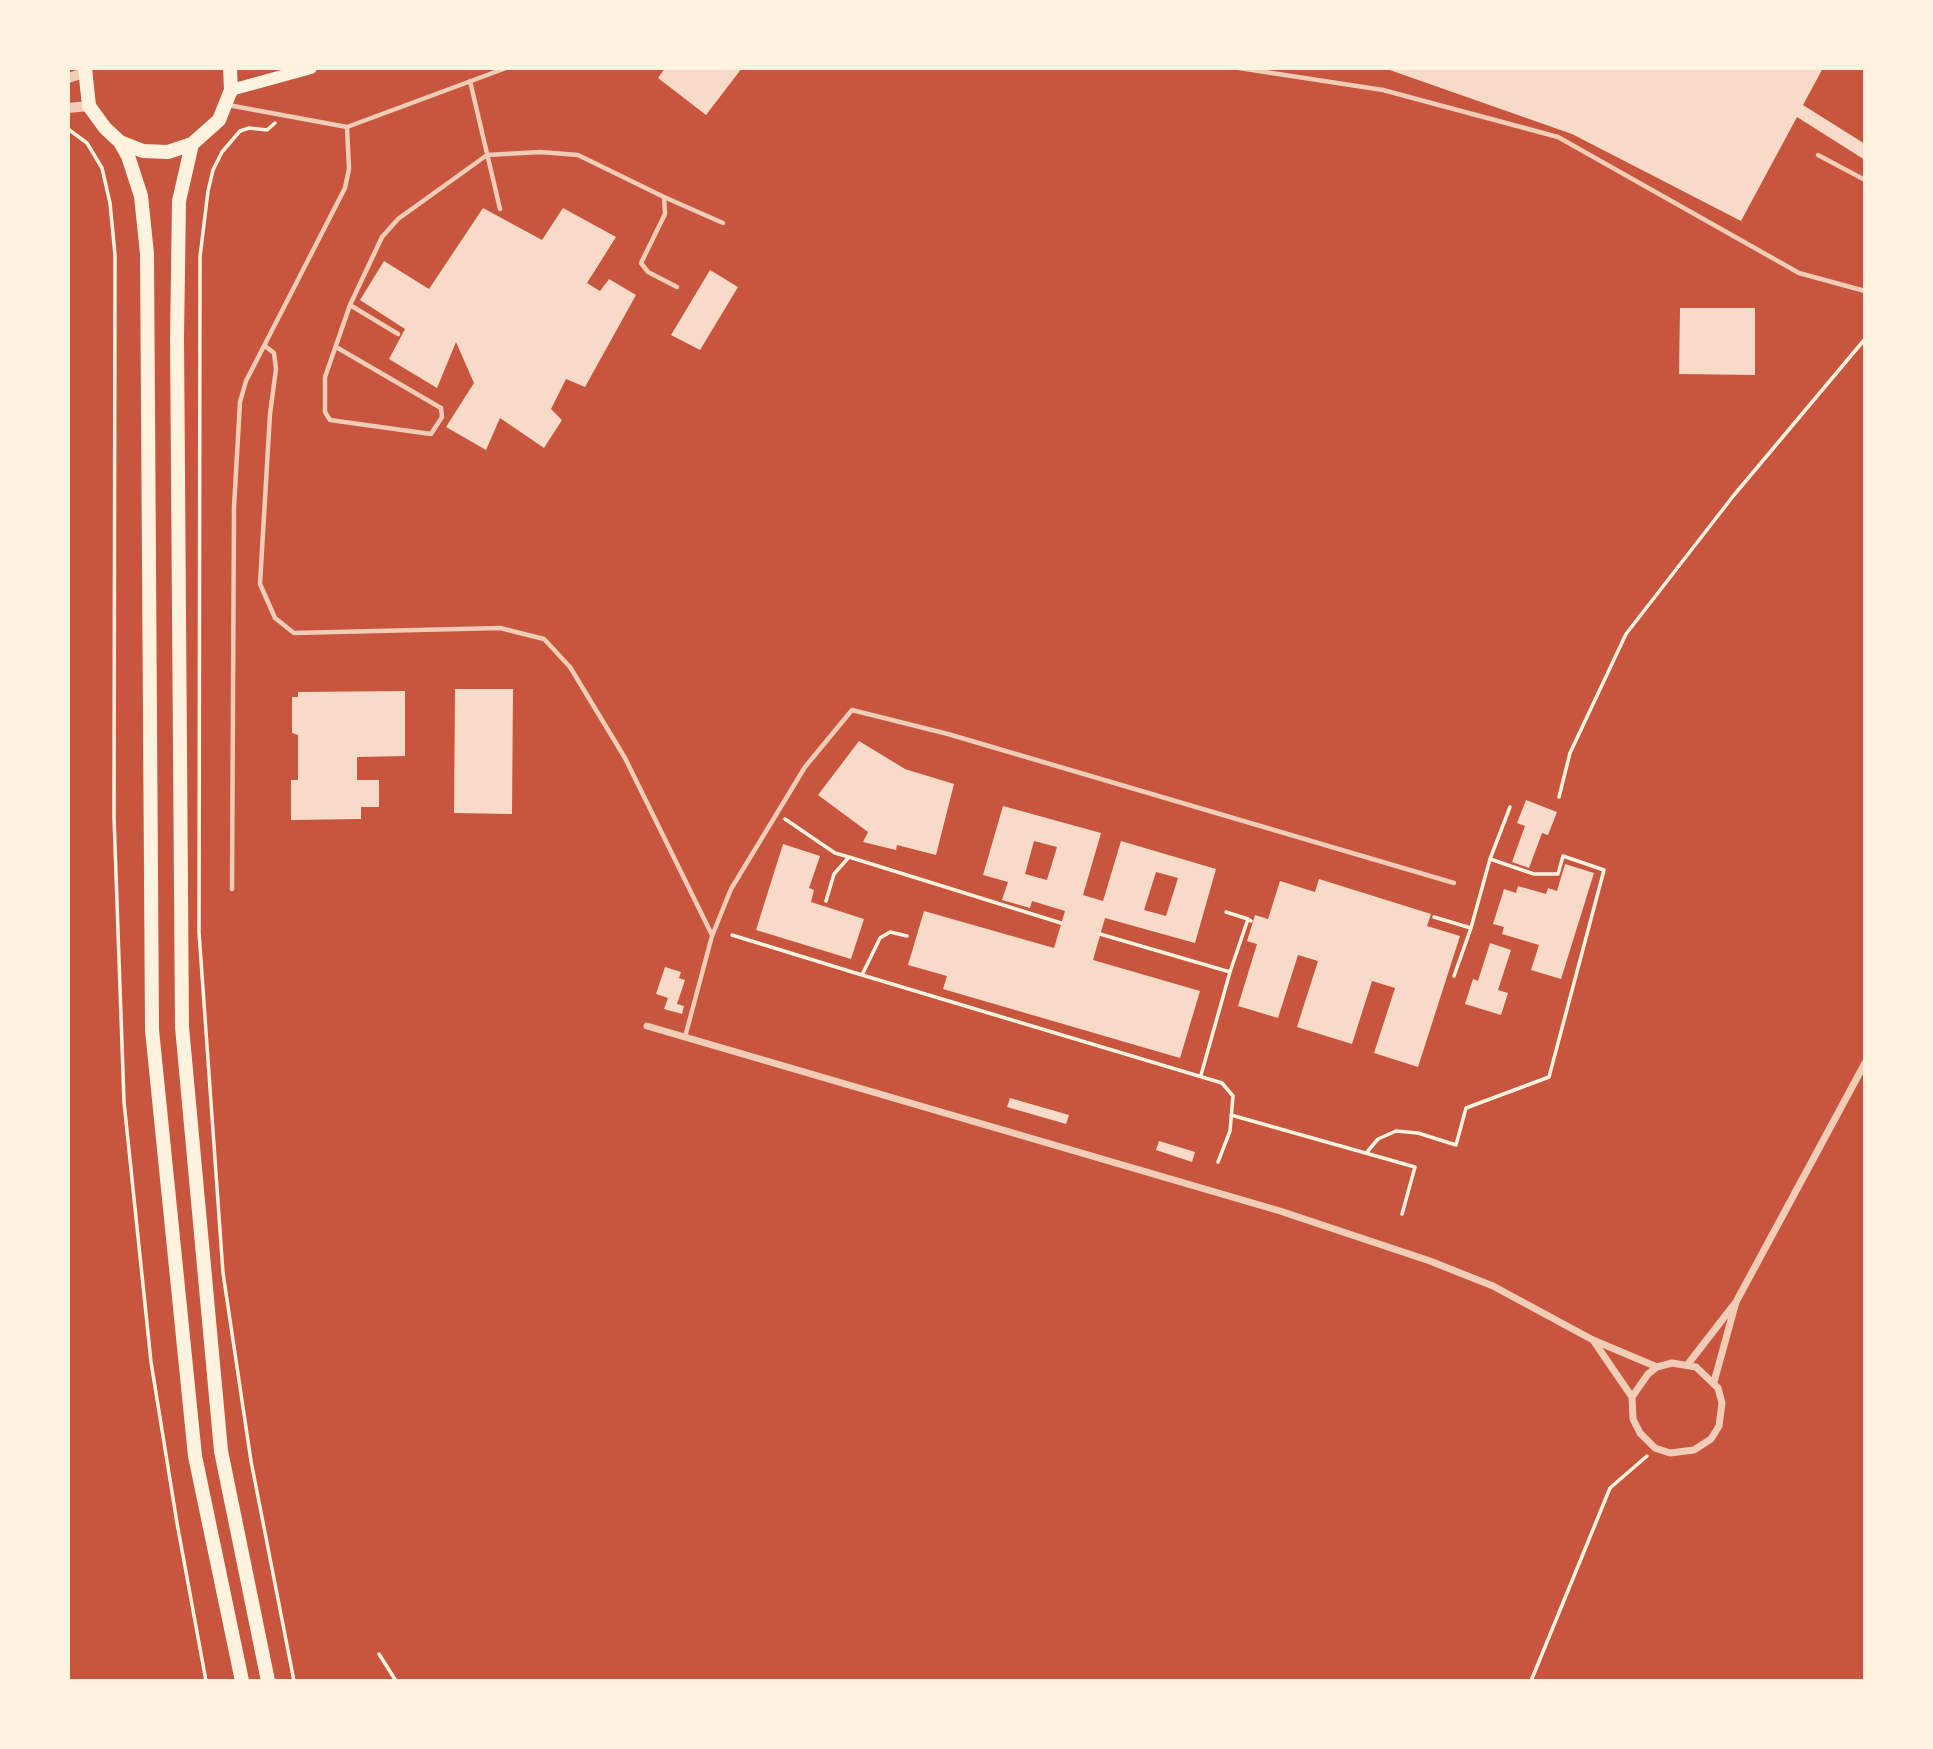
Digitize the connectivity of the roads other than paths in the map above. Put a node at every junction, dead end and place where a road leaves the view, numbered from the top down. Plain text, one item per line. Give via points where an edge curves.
1 (230, 68) edge
2 (311, 68) edge
3 (506, 68) edge
4 (1239, 68) edge
5 (85, 71) edge
6 (68, 78) edge
7 (470, 81) junction
8 (229, 97) junction
9 (89, 106) junction
10 (68, 108) edge
11 (347, 127) junction
12 (120, 142) junction
13 (192, 144) junction
14 (1818, 155) dead end
15 (486, 156) junction
16 (1865, 180) edge
17 (664, 197) junction
18 (500, 209) dead end
19 (723, 223) dead end
20 (677, 287) dead end
21 (1865, 291) edge
22 (350, 305) junction
23 (398, 334) dead end
24 (265, 346) junction
25 (336, 347) junction
26 (1454, 883) dead end
27 (232, 889) dead end
28 (712, 936) junction
29 (647, 1026) dead end
30 (685, 1037) junction
31 (1865, 1063) edge
32 (1736, 1302) junction
33 (1592, 1340) junction
34 (1688, 1364) junction
35 (1657, 1367) junction
36 (1714, 1382) junction
37 (1632, 1397) junction
38 (242, 1681) edge
39 (268, 1681) edge

1 - 8 highway
2 - 8 main road
3 - 7 lane
4 - 21 lane via 1383,90 1558,137 1799,273
5 - 6 street
5 - 9 highway
7 - 11 lane
7 - 15 lane
8 - 11 lane
8 - 13 highway via 213,127
9 - 10 street
9 - 12 highway
11 - 24 lane via 345,188
12 - 13 highway via 143,151 168,152
12 - 38 highway via 141,196 147,254 152,1030 195,1456
13 - 39 highway via 179,201 177,338 182,1027 221,1451
14 - 16 lane
15 - 17 lane via 578,155
15 - 18 lane
15 - 22 lane via 398,219 383,237
17 - 19 lane
17 - 20 lane via 665,214 641,263 648,272
22 - 23 lane
22 - 25 lane
24 - 27 lane via 240,402 234,508
24 - 28 lane via 274,354 276,369 260,584 275,618 294,633 500,628 544,639 570,667 625,758
25 - 25 lane via 323,394 330,420 431,434 442,418 441,408
26 - 28 lane via 852,709 805,767 732,889
28 - 30 lane
29 - 30 street
30 - 33 street via 1280,1211 1418,1256 1493,1286
31 - 32 street
32 - 34 street
32 - 36 street
33 - 35 street
33 - 37 street
34 - 35 street
34 - 36 street
35 - 37 street
36 - 37 street via 1722,1403 1719,1426 1711,1439 1679,1453 1655,1448 1640,1433 1633,1419

